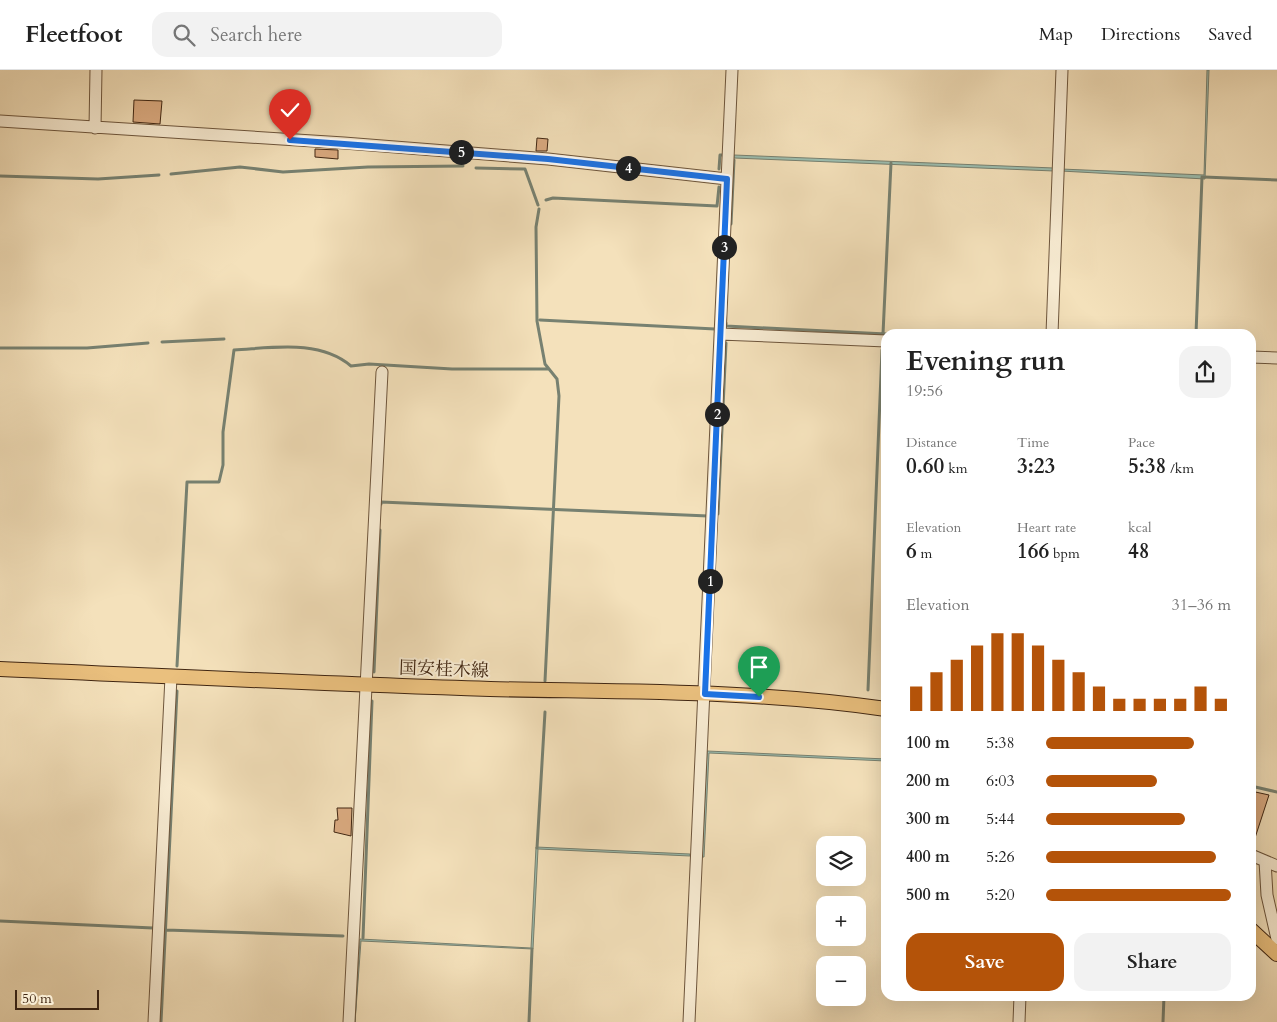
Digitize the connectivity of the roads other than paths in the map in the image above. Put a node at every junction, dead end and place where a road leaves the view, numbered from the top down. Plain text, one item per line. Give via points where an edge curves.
1 (96, 70) edge
2 (732, 70) edge
3 (1062, 70) edge
4 (0, 121) edge
5 (95, 128) junction
6 (727, 179) junction
7 (1052, 329) edge
8 (720, 334) junction
9 (881, 341) edge
10 (1256, 357) edge
11 (1277, 358) edge
12 (382, 372) dead end
13 (0, 669) edge
14 (171, 677) junction
15 (367, 685) junction
16 (705, 694) junction
17 (881, 708) edge
18 (1256, 857) edge
19 (1266, 861) junction
20 (1277, 866) edge
21 (1256, 935) edge
22 (1277, 939) edge
23 (1277, 954) edge
24 (1020, 1001) edge
25 (154, 1022) edge
26 (349, 1022) edge
27 (689, 1022) edge
28 (1019, 1022) edge

1 - 5 street
2 - 6 street
3 - 7 street
4 - 5 street
5 - 6 street via 548,159
6 - 8 street
8 - 9 street
8 - 16 street
10 - 11 street
12 - 15 street
13 - 14 main road, 国安桂木線
14 - 15 main road, 国安桂木線
14 - 25 street
15 - 16 main road, 国安桂木線
15 - 26 street
16 - 17 main road, 国安桂木線 via 798,699
16 - 27 street
18 - 19 street
19 - 20 street
19 - 22 street via 1267,895
21 - 23 main road
24 - 28 street

